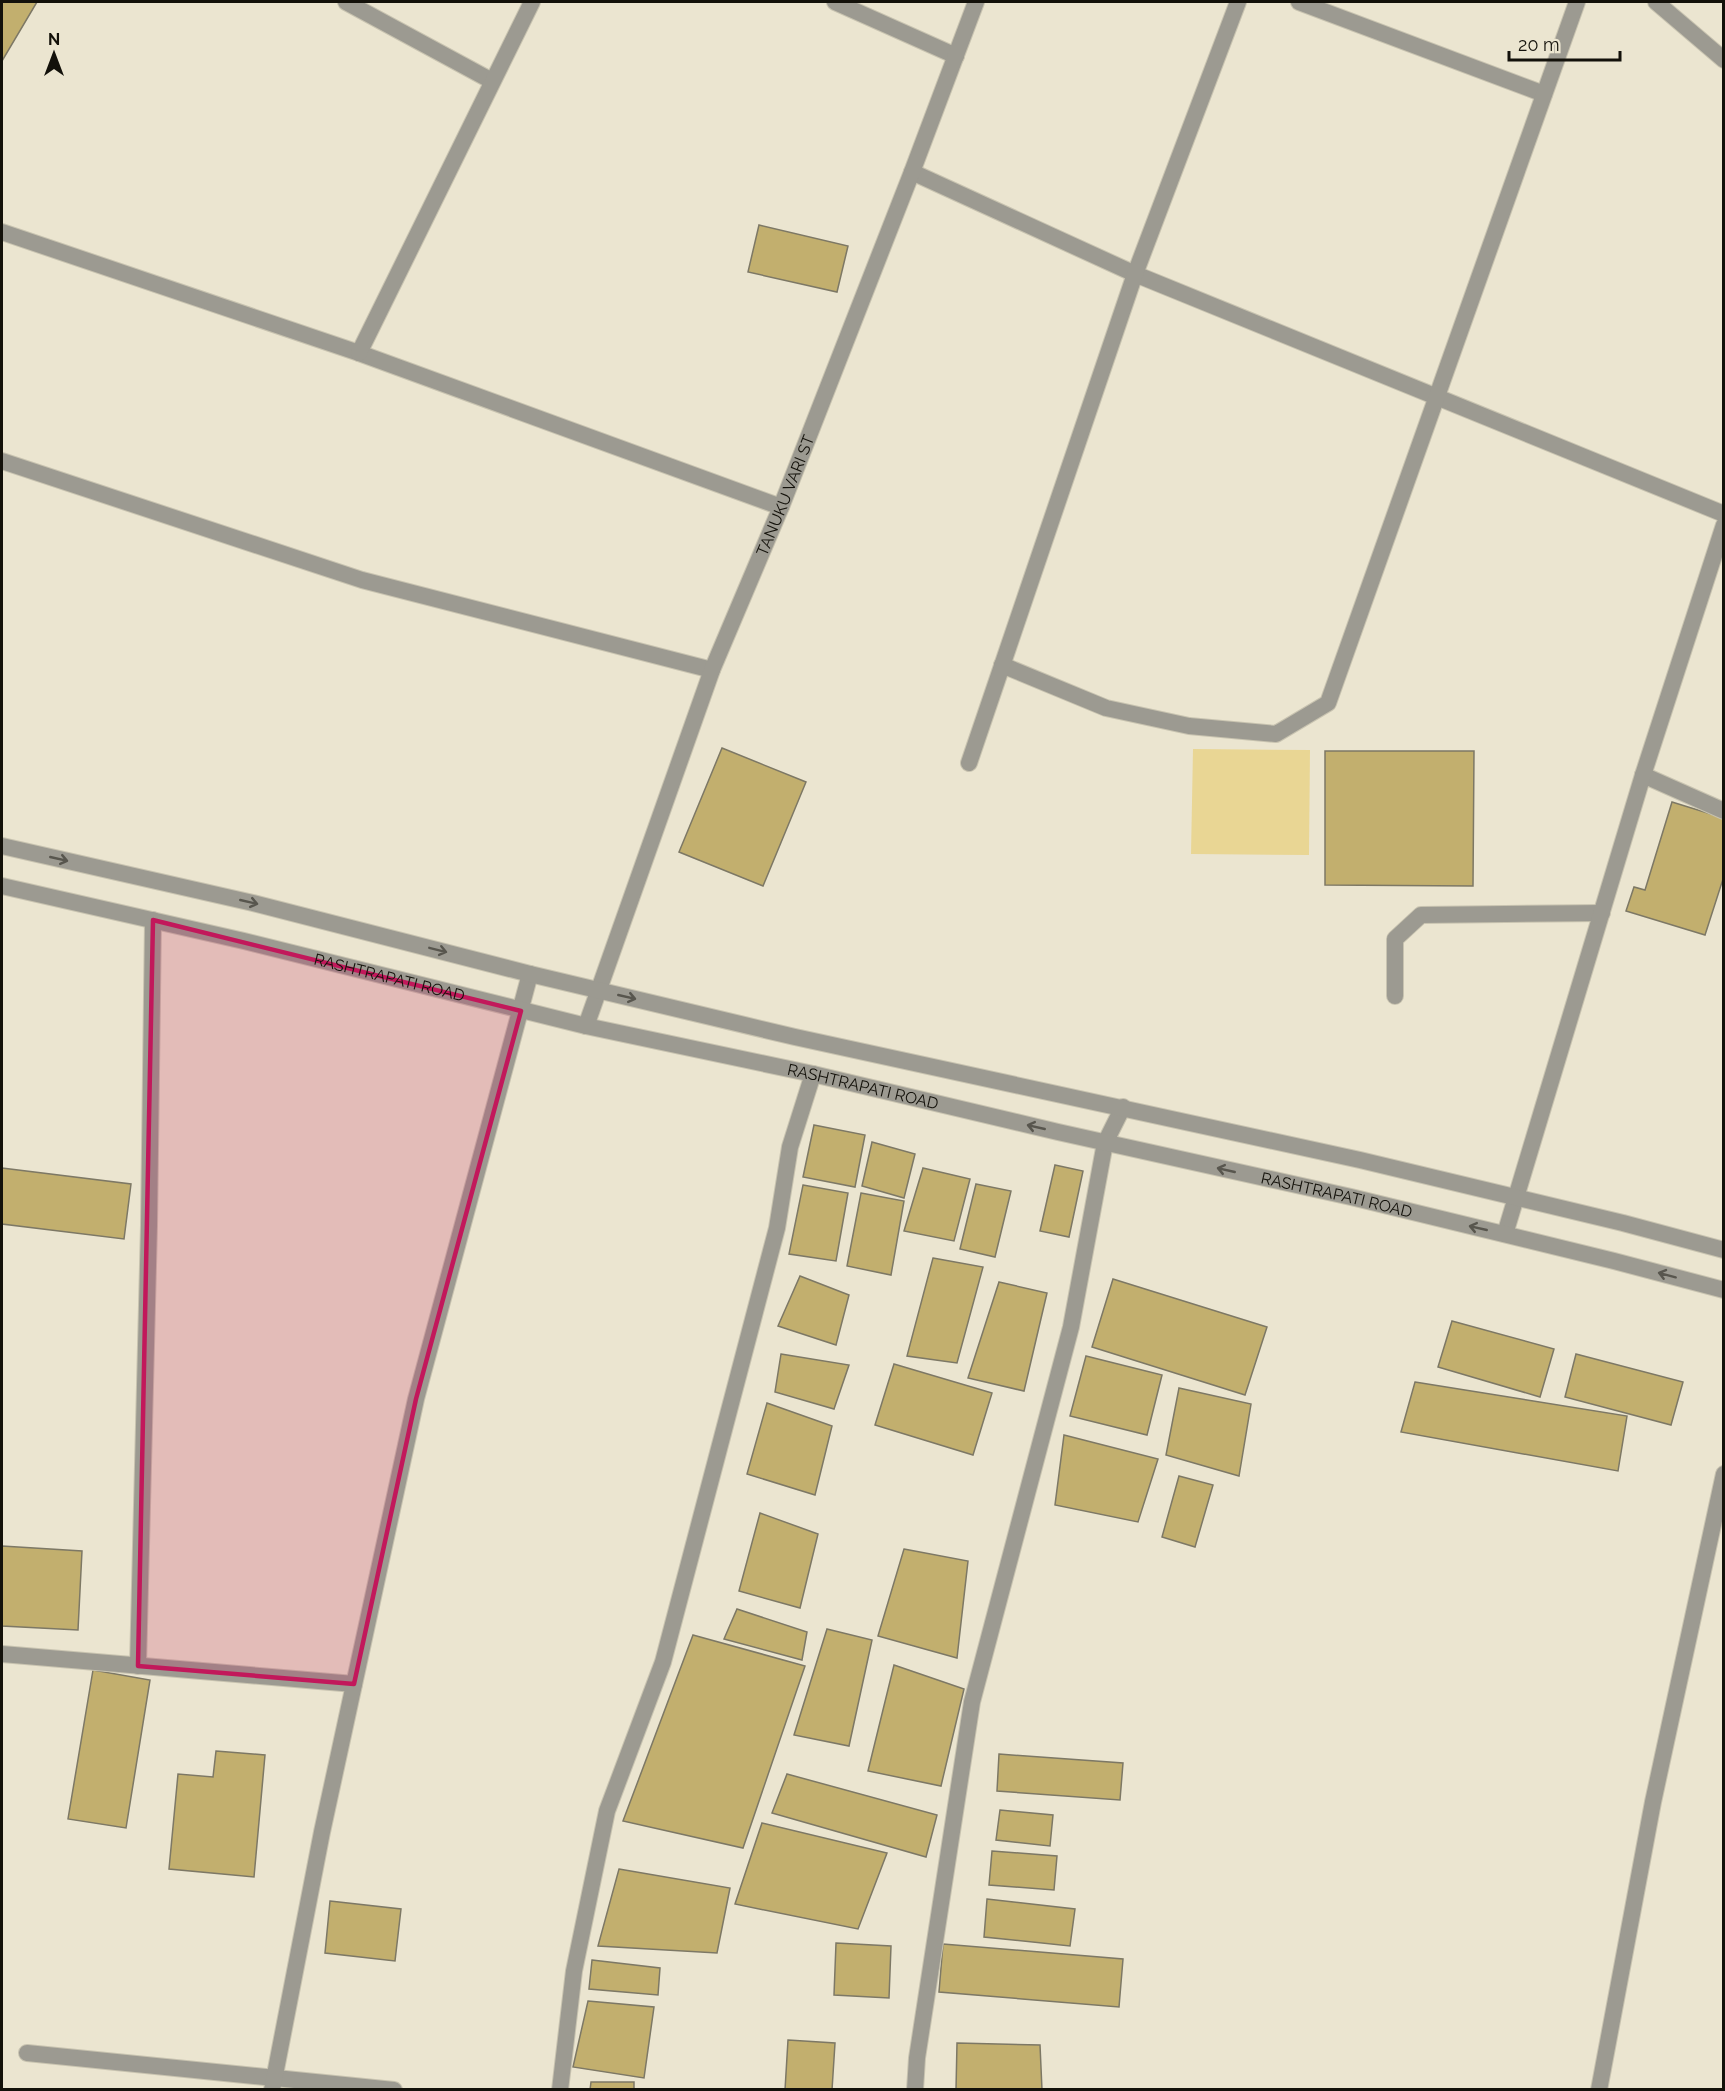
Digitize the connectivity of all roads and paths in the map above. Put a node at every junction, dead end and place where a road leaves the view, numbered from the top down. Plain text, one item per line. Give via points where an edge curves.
1 (346, 2) edge
2 (532, 2) edge
3 (836, 2) edge
4 (976, 2) edge
5 (1238, 2) edge
6 (1299, 2) edge
7 (1577, 2) edge
8 (1656, 2) edge
9 (956, 56) junction
10 (1724, 60) edge
11 (492, 81) junction
12 (1544, 94) junction
13 (912, 172) junction
14 (2, 232) edge
15 (1135, 274) junction
16 (359, 353) junction
17 (1437, 397) junction
18 (2, 461) edge
19 (781, 507) junction
20 (1724, 514) edge
21 (1724, 525) edge
22 (1002, 665) junction
23 (712, 670) junction
24 (969, 763) dead end
25 (1643, 775) junction
26 (1724, 811) edge
27 (2, 846) edge
28 (2, 886) edge
29 (1602, 913) junction
30 (153, 920) junction
31 (530, 974) junction
32 (597, 990) junction
33 (1395, 996) dead end
34 (522, 1011) junction
35 (585, 1026) junction
36 (813, 1074) junction
37 (1123, 1107) junction
38 (1105, 1143) junction
39 (1516, 1197) junction
40 (1505, 1234) junction
41 (1724, 1250) edge
42 (1724, 1290) edge
43 (1724, 1474) edge
44 (2, 1654) edge
45 (138, 1666) junction
46 (354, 1684) junction
47 (27, 2053) dead end
48 (273, 2083) edge
49 (394, 2090) edge
50 (560, 2090) edge
51 (915, 2090) edge
52 (1599, 2090) edge

1 - 11 street
2 - 11 street
3 - 9 street
4 - 9 street, TANUKU VARI ST
5 - 15 street
6 - 12 street
7 - 12 street
8 - 10 street
9 - 13 street, TANUKU VARI ST
11 - 16 street
12 - 17 street
13 - 15 street
13 - 19 street, TANUKU VARI ST
14 - 16 street
15 - 17 street
15 - 22 street
16 - 19 street
17 - 20 street
17 - 22 street via 1328,703 1275,734 1189,726 1106,708
18 - 23 street via 362,580
19 - 23 street, TANUKU VARI ST
21 - 25 street
22 - 24 street
23 - 32 street, TANUKU VARI ST
25 - 26 street
25 - 29 street
27 -> 31 street, RASHTRAPATI ROAD via 253,903
28 - 30 street, RASHTRAPATI ROAD
29 - 33 street via 1421,915 1395,939
29 - 39 street
30 - 34 street, RASHTRAPATI ROAD
30 - 45 street
31 - 32 street, RASHTRAPATI ROAD
31 - 34 street
32 - 35 street, TANUKU VARI ST
32 -> 37 street, RASHTRAPATI ROAD
34 - 35 street, RASHTRAPATI ROAD
34 - 46 street via 416,1399
35 - 36 street, RASHTRAPATI ROAD
38 -> 36 street, RASHTRAPATI ROAD
36 - 50 street via 790,1147 777,1228 663,1662 607,1812 574,1971
37 - 38 street
37 - 39 street, RASHTRAPATI ROAD
40 -> 38 street, RASHTRAPATI ROAD
38 - 51 street via 1071,1327 972,1702
39 - 40 street
39 - 41 street, RASHTRAPATI ROAD
42 -> 40 street, RASHTRAPATI ROAD
43 - 52 street via 1653,1802
44 - 45 street
45 - 46 street
46 - 48 street
47 - 48 street
48 - 49 street

